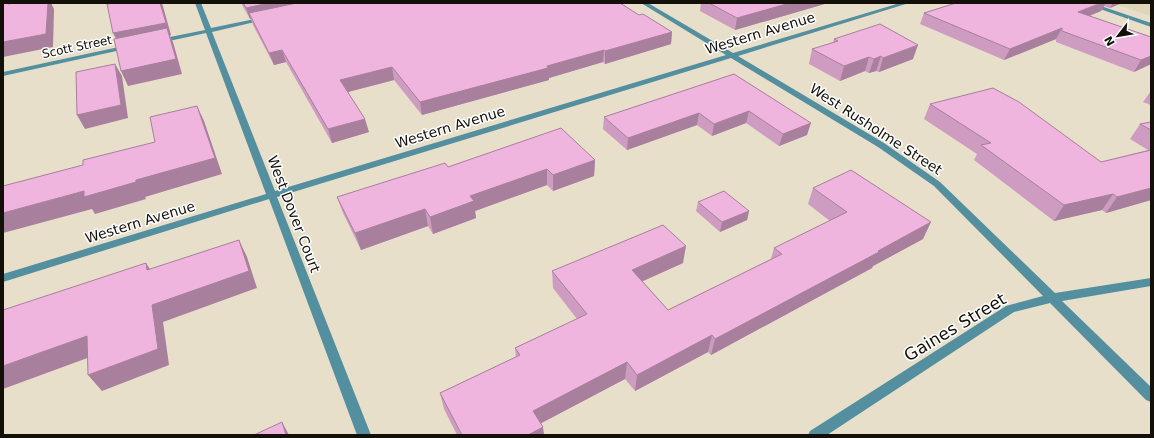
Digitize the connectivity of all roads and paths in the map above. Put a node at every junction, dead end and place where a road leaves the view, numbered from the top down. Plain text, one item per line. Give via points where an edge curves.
1 (198, 3) edge
2 (644, 3) edge
3 (906, 3) edge
4 (1086, 3) edge
5 (269, 18) edge
6 (1151, 25) edge
7 (209, 30) junction
8 (156, 42) edge
9 (133, 46) edge
10 (732, 56) junction
11 (3, 74) edge
12 (272, 195) junction
13 (3, 278) edge
14 (1151, 282) edge
15 (1052, 298) junction
16 (1151, 396) edge
17 (364, 435) edge
18 (815, 435) edge

1 - 7 street, West Dover Court
2 - 10 street, West Rusholme Street
3 - 10 street, Western Avenue
4 - 6 street
5 - 7 street
7 - 8 street
7 - 12 street, West Dover Court
9 - 11 street, Scott Street
10 - 12 street, Western Avenue
10 - 15 street, West Rusholme Street via 881,145 937,184
12 - 13 street, Western Avenue
12 - 17 street, West Dover Court
14 - 15 street, Gaines Street
15 - 16 street, West Rusholme Street
15 - 18 street, Gaines Street via 1010,309

